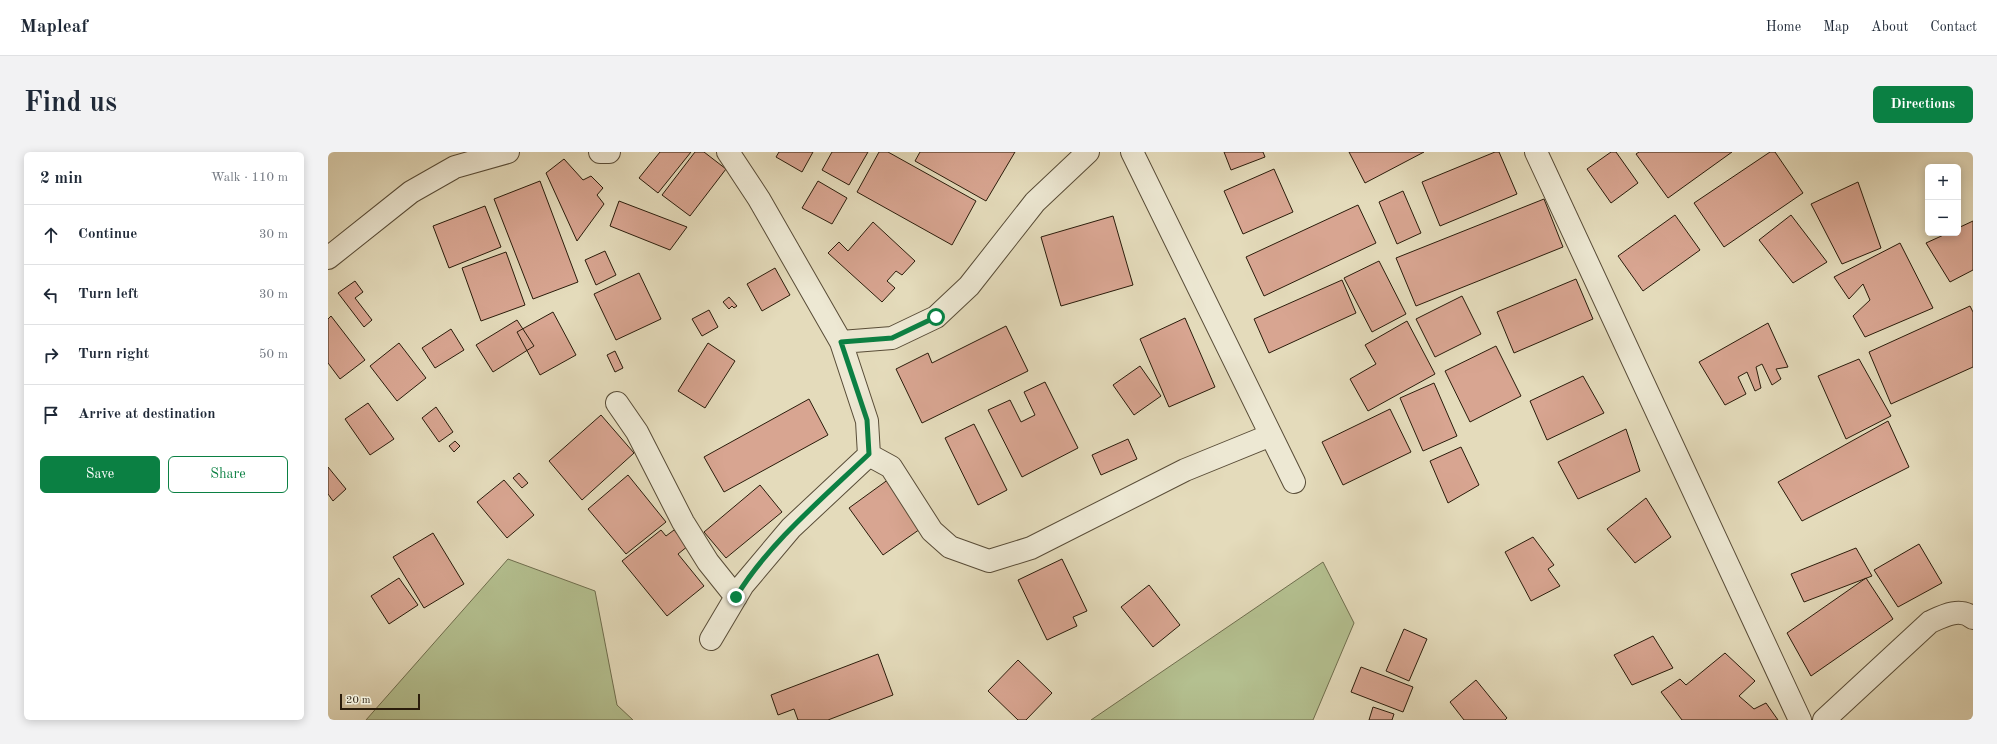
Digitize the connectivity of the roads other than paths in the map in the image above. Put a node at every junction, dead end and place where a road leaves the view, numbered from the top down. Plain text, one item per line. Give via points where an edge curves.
1 (508, 152) edge
2 (600, 152) edge
3 (609, 152) edge
4 (728, 152) edge
5 (1088, 152) edge
6 (1132, 152) edge
7 (1536, 152) edge
8 (328, 258) edge
9 (841, 342) junction
10 (617, 403) dead end
11 (1271, 435) junction
12 (869, 454) junction
13 (1294, 482) dead end
14 (736, 597) junction
15 (1973, 618) edge
16 (711, 639) dead end
17 (1800, 720) edge
18 (1824, 720) edge

1 - 8 street via 455,167 411,192
2 - 3 street
4 - 9 street
5 - 9 street via 1035,202 969,286 936,317 892,338
6 - 11 street
7 - 17 street
9 - 12 street via 867,420
10 - 14 street via 637,432 682,522 708,562
11 - 12 street via 1185,470 1031,548 989,561 945,543 932,531 890,467
11 - 13 street
12 - 14 street via 791,528 743,585
14 - 16 street
15 - 18 street via 1969,614 1950,613 1930,622

